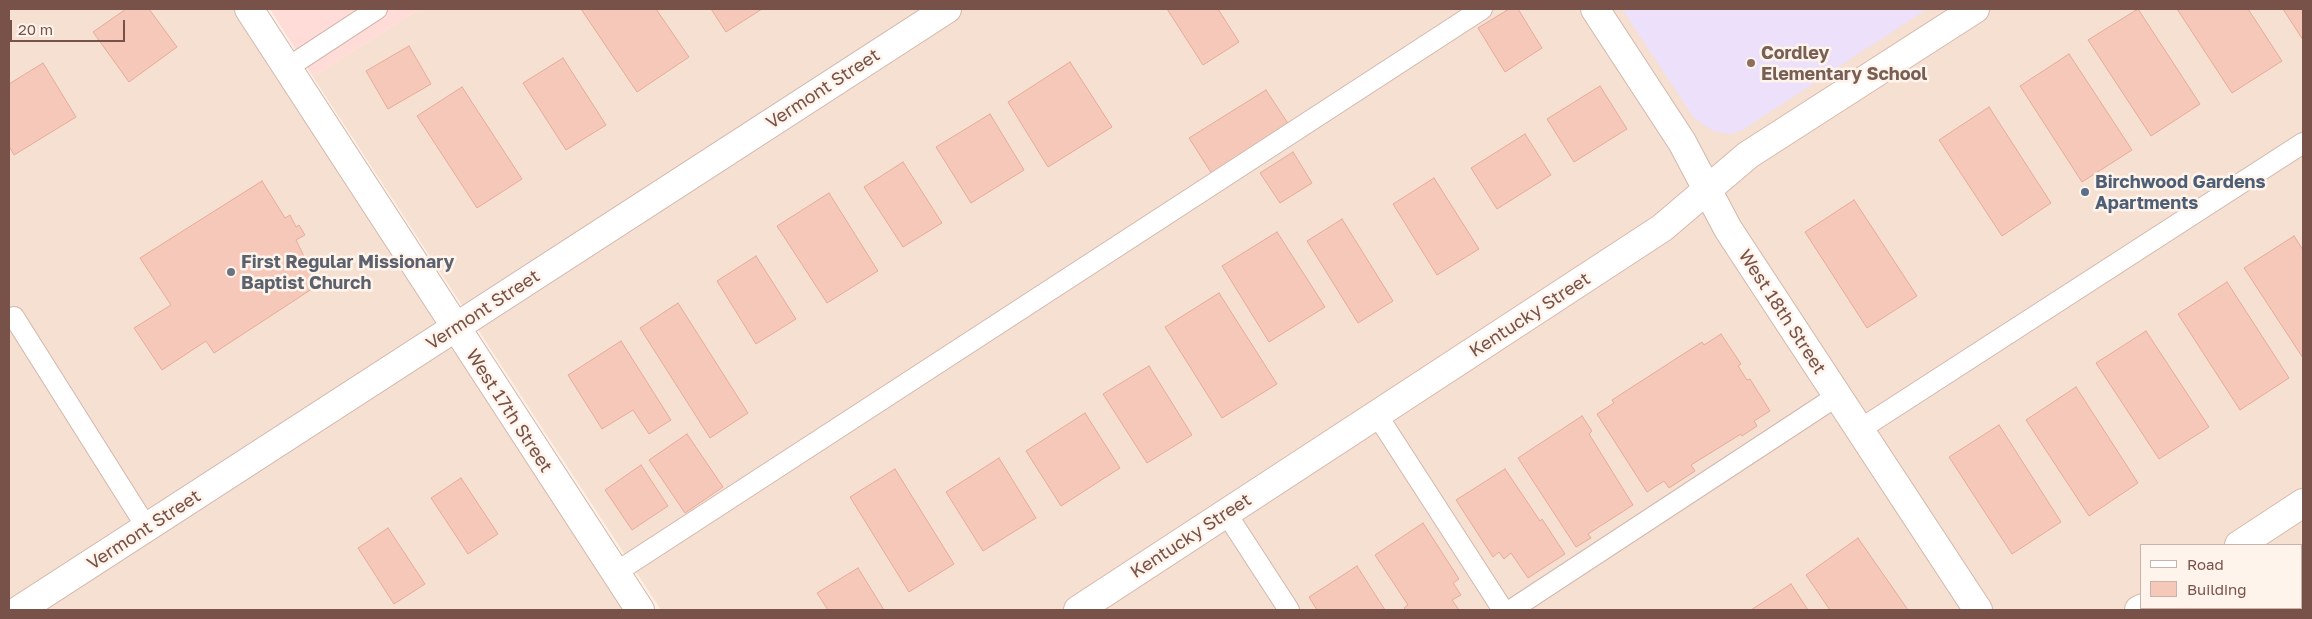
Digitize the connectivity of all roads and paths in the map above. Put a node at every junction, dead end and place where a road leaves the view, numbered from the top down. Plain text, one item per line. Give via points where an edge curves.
1 (249, 9) edge
2 (377, 9) edge
3 (947, 9) edge
4 (1482, 9) edge
5 (1595, 9) edge
6 (1975, 9) edge
7 (287, 68) junction
8 (2303, 143) edge
9 (1708, 190) junction
10 (14, 317) dead end
11 (455, 328) junction
12 (1837, 396) junction
13 (1377, 415) junction
14 (1859, 430) junction
15 (2303, 504) edge
16 (1226, 513) junction
17 (147, 528) junction
18 (2241, 544) edge
19 (615, 573) junction
20 (19, 610) edge
21 (640, 610) edge
22 (1078, 610) edge
23 (1289, 610) edge
24 (1503, 610) edge
25 (1511, 610) edge
26 (1978, 610) edge

1 - 7 street, West 17th Street
2 - 7 lane
3 - 11 street, Vermont Street
4 - 19 lane
5 - 9 street, West 18th Street via 1682,142
6 - 9 street, Kentucky Street via 1748,155
7 - 11 street, West 17th Street
8 - 14 lane
9 - 12 street, West 18th Street via 1728,229
9 - 13 street, Kentucky Street via 1662,228
10 - 17 lane
11 - 17 street, Vermont Street
11 - 19 street, West 17th Street
12 - 14 street, West 18th Street
12 - 25 lane
13 - 16 street, Kentucky Street
13 - 24 lane
14 - 26 street, West 18th Street
15 - 18 street
16 - 22 street, Kentucky Street
16 - 23 lane
17 - 20 street, Vermont Street
19 - 21 street, West 17th Street

